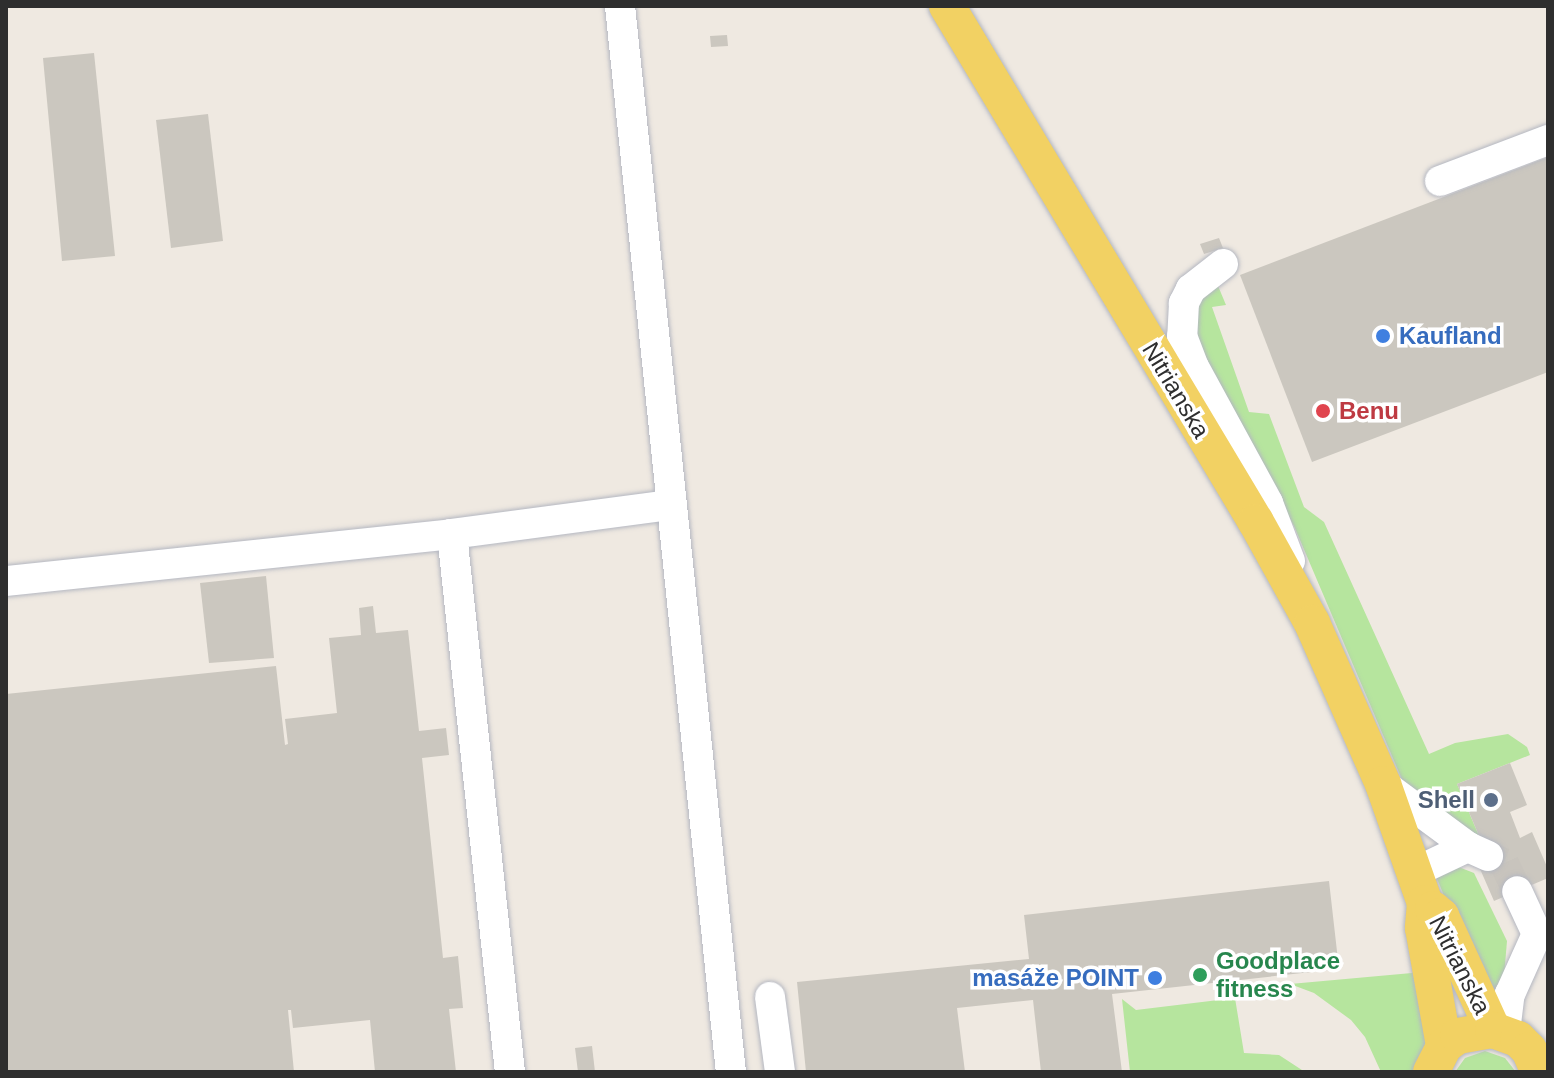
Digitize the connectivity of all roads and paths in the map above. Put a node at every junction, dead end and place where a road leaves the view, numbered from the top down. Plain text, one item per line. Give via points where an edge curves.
1 (620, 6) edge
2 (947, 6) edge
3 (1548, 140) edge
4 (1440, 181) dead end
5 (1223, 264) dead end
6 (669, 505) junction
7 (452, 534) junction
8 (6, 581) edge
9 (1312, 623) junction
10 (1383, 784) junction
11 (1420, 887) junction
12 (1517, 891) tunnel mouth
13 (770, 997) dead end
14 (1499, 1031) junction
15 (1438, 1059) edge
16 (1541, 1067) edge
17 (510, 1072) edge
18 (731, 1072) edge
19 (780, 1072) edge

1 - 6 lane
2 - 9 main road, Nitrianska
3 - 4 lane
5 - 9 lane, Nitrianska via 1191,289 1184,303 1182,336 1272,512
6 - 7 lane
6 - 18 lane
7 - 8 lane
7 - 17 lane
9 - 10 main road, Nitrianska
10 - 11 main road, Nitrianska
10 - 11 lane via 1478,851
11 - 14 main road, Nitrianska via 1441,916
11 - 15 main road, Nitrianska
12 - 14 lane via 1537,934
13 - 19 lane
14 - 15 main road, Nitrianska via 1458,1036
14 - 16 main road, Nitrianska via 1529,1050

